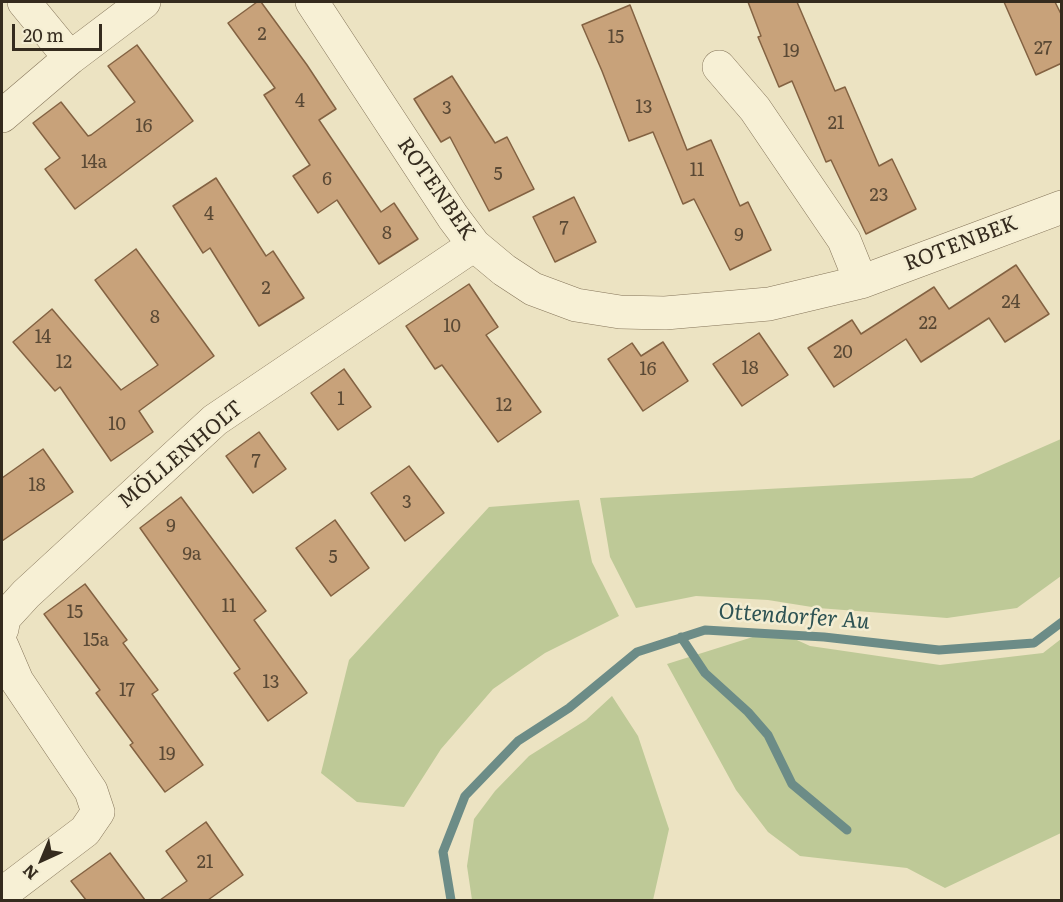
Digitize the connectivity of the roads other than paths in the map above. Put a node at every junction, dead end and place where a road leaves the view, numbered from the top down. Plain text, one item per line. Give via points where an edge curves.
1 (24, 2) edge
2 (144, 2) edge
3 (312, 2) edge
4 (70, 58) junction
5 (719, 67) dead end
6 (2, 116) edge
7 (1062, 207) edge
8 (474, 245) junction
9 (861, 282) junction
10 (2, 629) edge
11 (2, 646) edge
12 (2, 894) edge

1 - 4 street
2 - 4 street
3 - 8 street, ROTENBEK
4 - 6 street
5 - 9 street via 755,109 844,240
7 - 9 street, ROTENBEK
8 - 9 street, ROTENBEK via 532,289 576,305 620,312 665,313 769,304
8 - 10 street, MÖLLENHOLT via 215,420 26,594 4,618
11 - 12 street via 16,681 91,791 98,812 85,831

